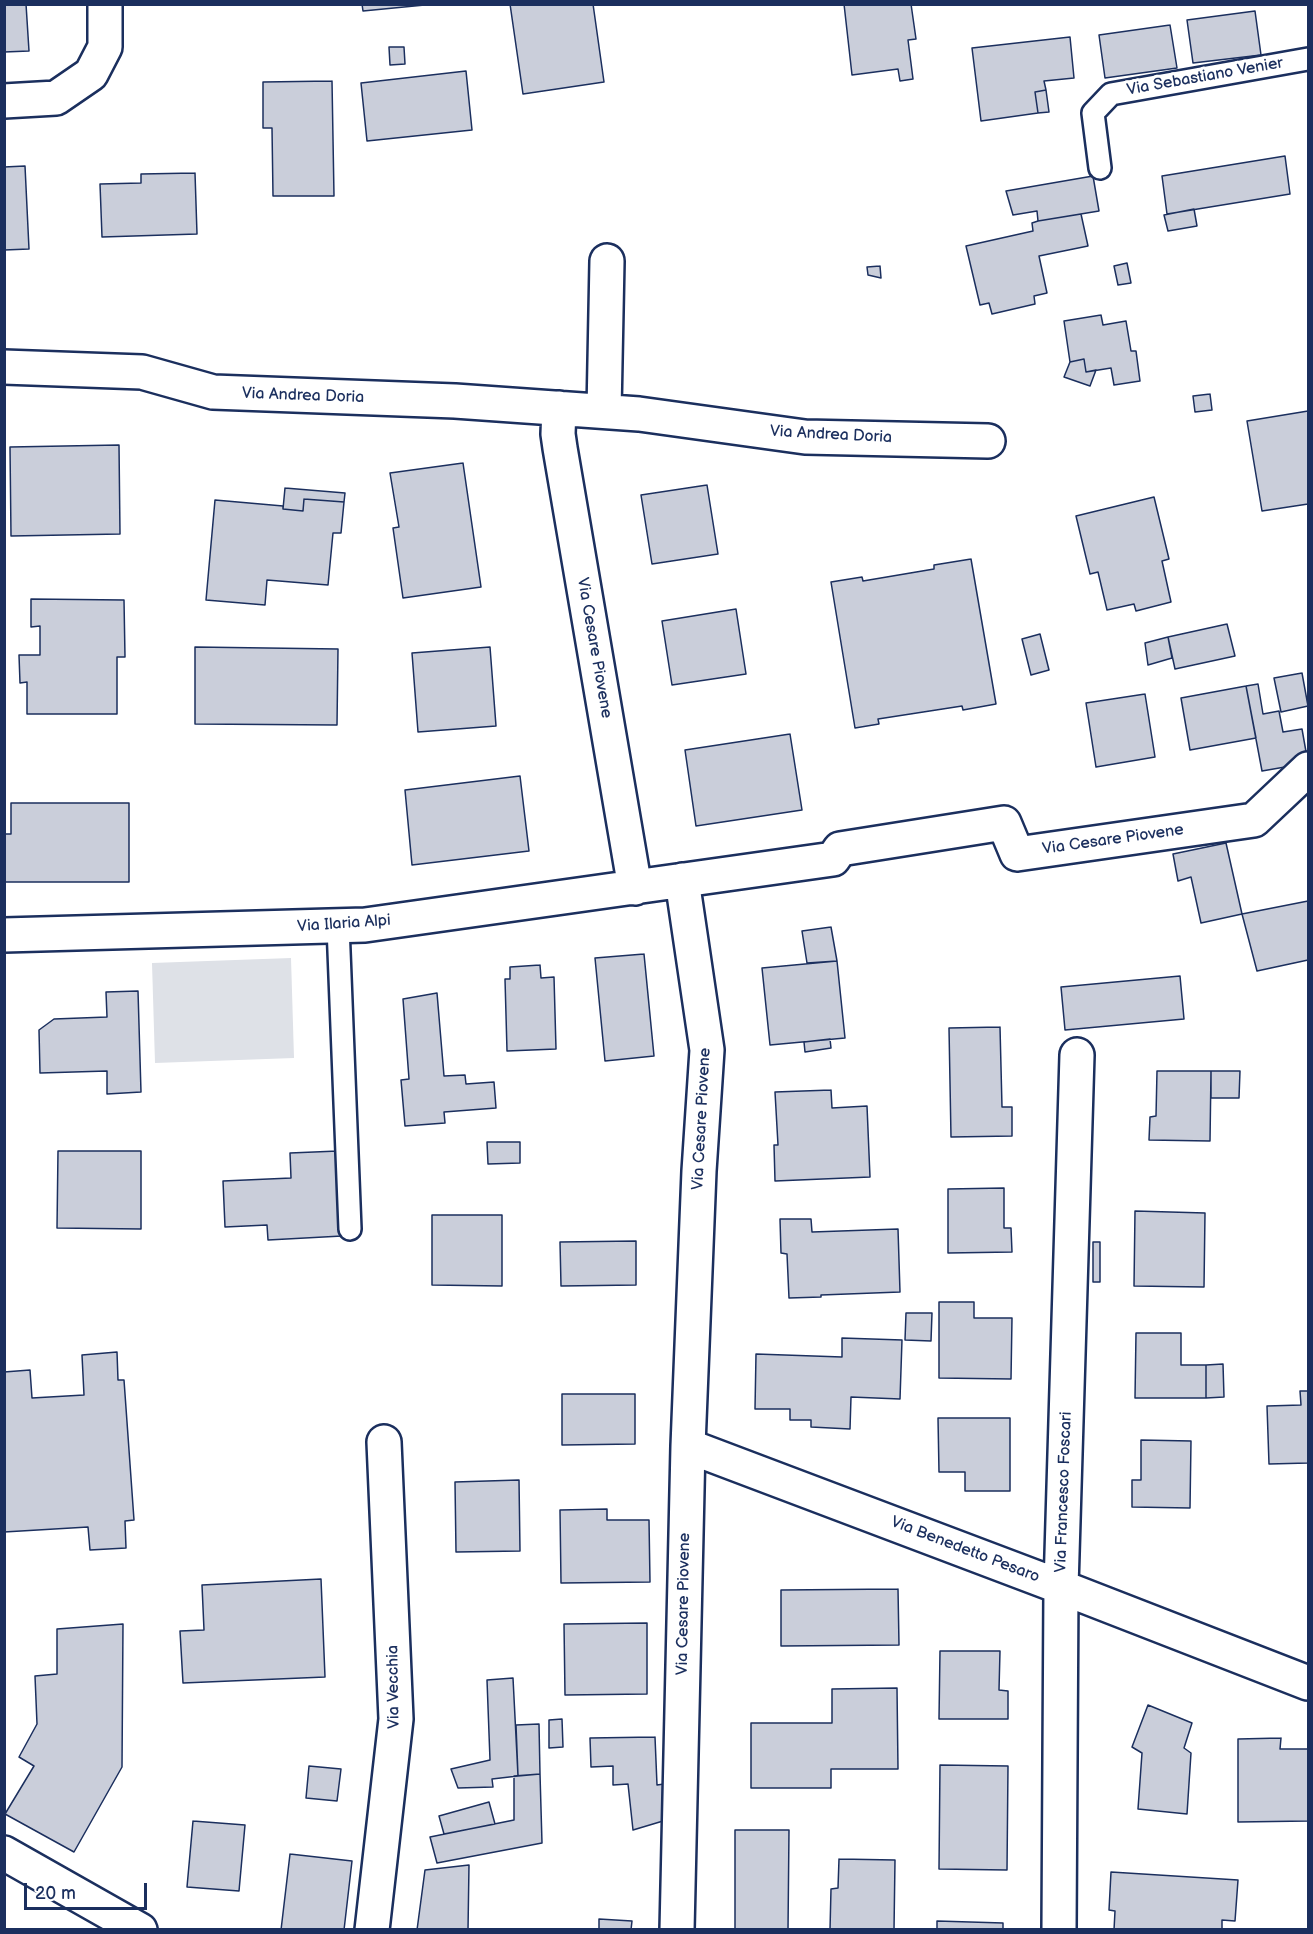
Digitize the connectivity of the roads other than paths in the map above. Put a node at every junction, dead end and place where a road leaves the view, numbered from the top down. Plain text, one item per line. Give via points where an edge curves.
1 (105, 4) edge
2 (1308, 59) edge
3 (4, 101) edge
4 (1100, 168) dead end
5 (607, 261) dead end
6 (4, 367) edge
7 (559, 408) junction
8 (604, 411) junction
9 (988, 441) dead end
10 (1308, 768) edge
11 (682, 880) junction
12 (635, 888) junction
13 (338, 926) junction
14 (4, 934) edge
15 (1077, 1055) dead end
16 (350, 1229) dead end
17 (384, 1442) dead end
18 (688, 1446) junction
19 (1061, 1587) junction
20 (1308, 1683) edge
21 (4, 1853) edge
22 (140, 1929) edge
23 (372, 1929) edge
24 (677, 1929) edge
25 (1059, 1929) edge

1 - 3 street via 105,47 91,74 56,98
2 - 4 lane, Via Sebastiano Venier via 1111,94 1094,113
5 - 8 street
6 - 7 street, Via Andrea Doria via 141,372 213,392
7 - 8 street, Via Andrea Doria
7 - 12 street, Via Cesare Piovene via 560,448
8 - 9 street, Via Andrea Doria via 804,436
10 - 11 street, Via Cesare Piovene via 1254,820 1017,854 1004,823 840,849 832,859
11 - 12 street, Via Ilaria Alpi
11 - 18 street, Via Cesare Piovene via 707,1050
12 - 13 street, Via Ilaria Alpi
13 - 14 street, Via Ilaria Alpi
13 - 16 lane
15 - 19 street, Via Francesco Foscari
17 - 23 street, Via Vecchia via 396,1719
18 - 19 street, Via Benedetto Pesaro
18 - 24 street, Via Cesare Piovene
19 - 20 street, Via Benedetto Pesaro
19 - 25 street, Via Francesco Foscari
21 - 22 street

